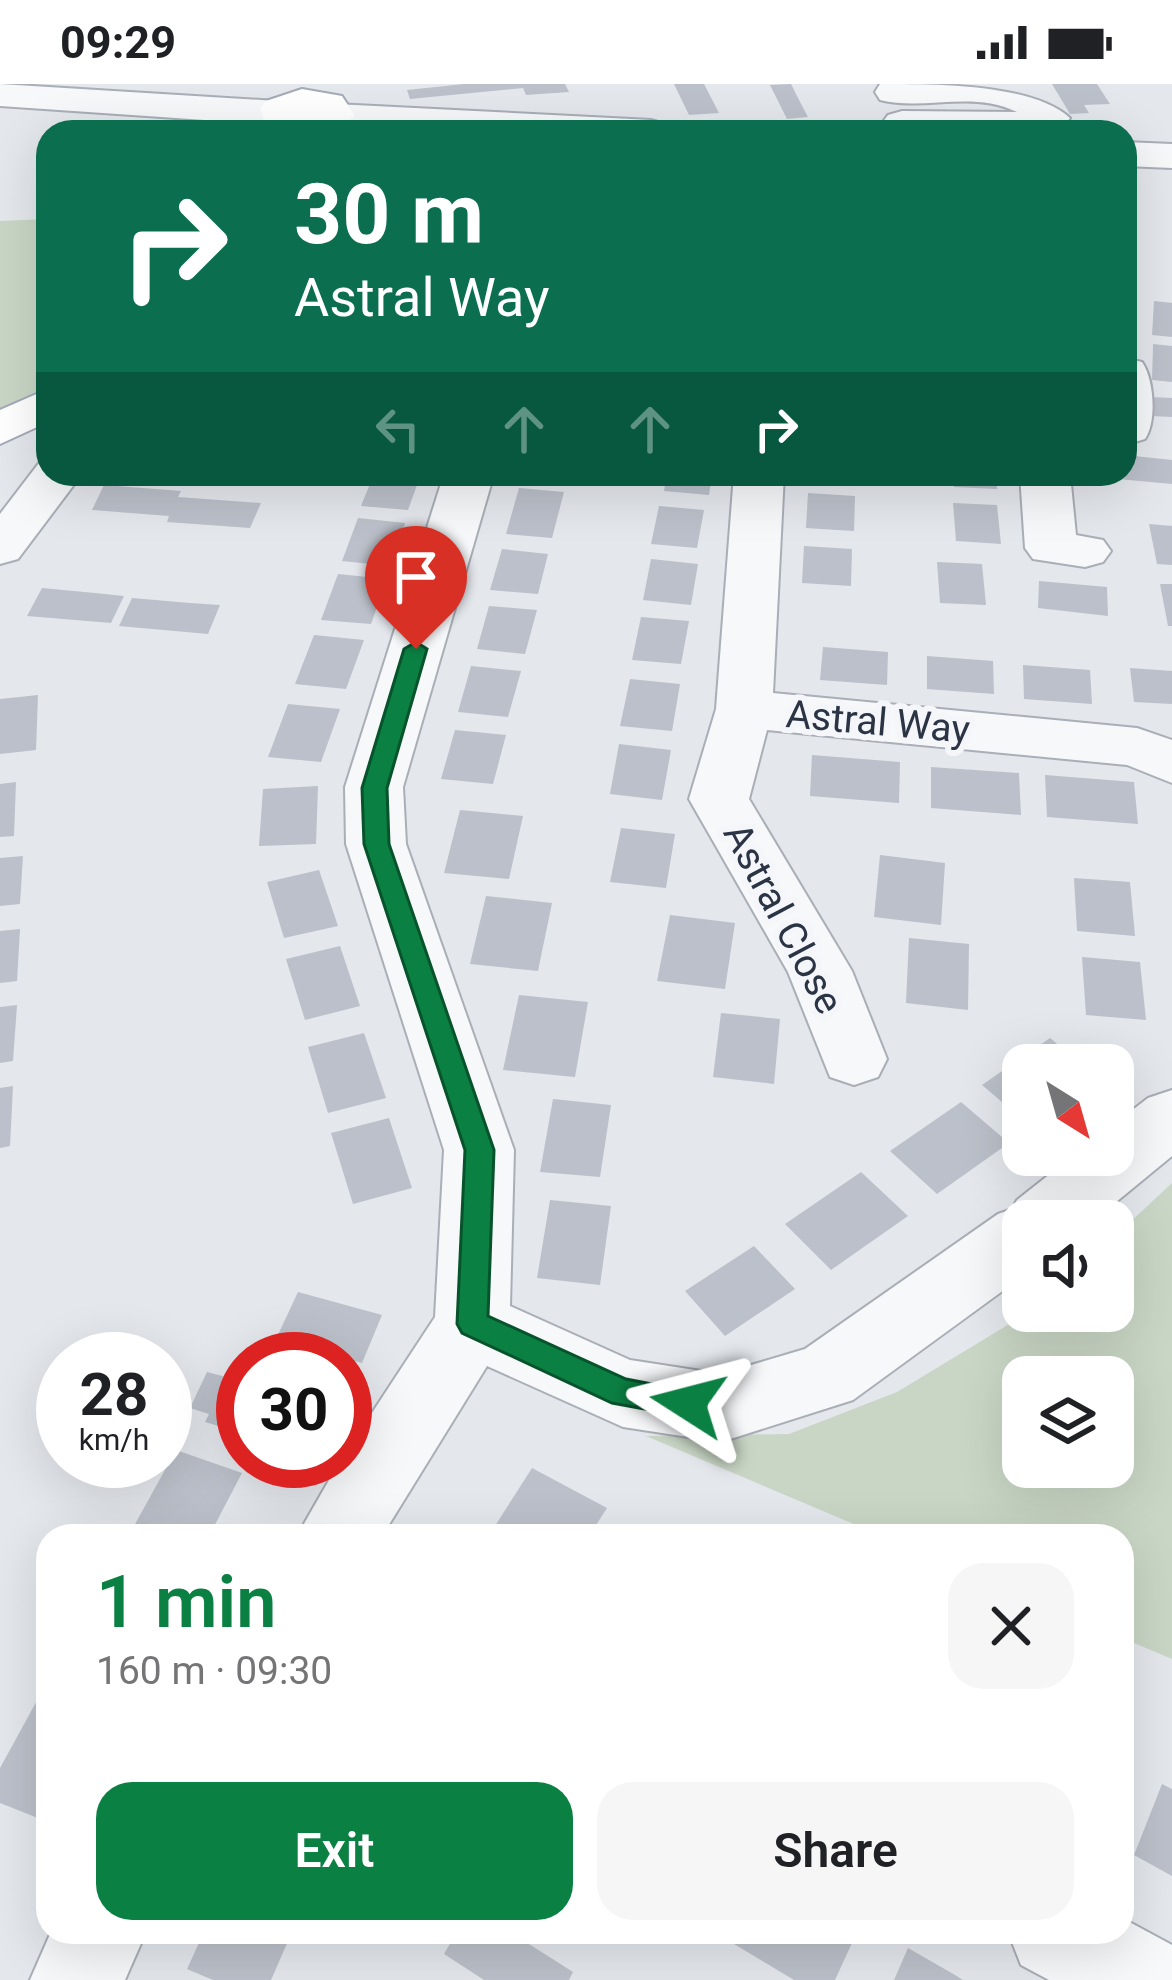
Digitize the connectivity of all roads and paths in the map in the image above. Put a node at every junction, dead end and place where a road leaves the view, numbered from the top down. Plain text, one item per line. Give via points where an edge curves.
1 (627, 87) dead end
2 (119, 92) edge
3 (0, 94) edge
4 (304, 112) edge
5 (448, 120) edge
6 (628, 120) edge
7 (1137, 155) edge
8 (1172, 156) edge
9 (36, 410) edge
10 (0, 429) edge
11 (45, 486) edge
12 (465, 486) edge
13 (758, 486) edge
14 (1046, 486) edge
15 (8, 524) edge
16 (1085, 551) dead end
17 (744, 709) junction
18 (1172, 763) edge
19 (860, 1066) dead end
20 (1172, 1117) edge
21 (1068, 1200) edge
22 (1002, 1251) edge
23 (472, 1324) junction
24 (350, 1524) edge
25 (94, 1944) edge
26 (1076, 1944) edge
27 (77, 1980) edge
28 (1143, 1980) edge

1 - 6 street
2 - 3 street
2 - 4 street
4 - 5 street
7 - 8 street
9 - 10 main road
11 - 15 street
12 - 23 street via 374,788 376,844 479,1150
13 - 17 street, Astral Way
14 - 16 street via 1051,548
17 - 18 street, Astral Way via 1137,747
17 - 19 street, Astral Close via 719,799 820,971
20 - 21 street
22 - 23 street via 826,1376 721,1408 623,1393
23 - 24 street
25 - 27 street
26 - 28 street

